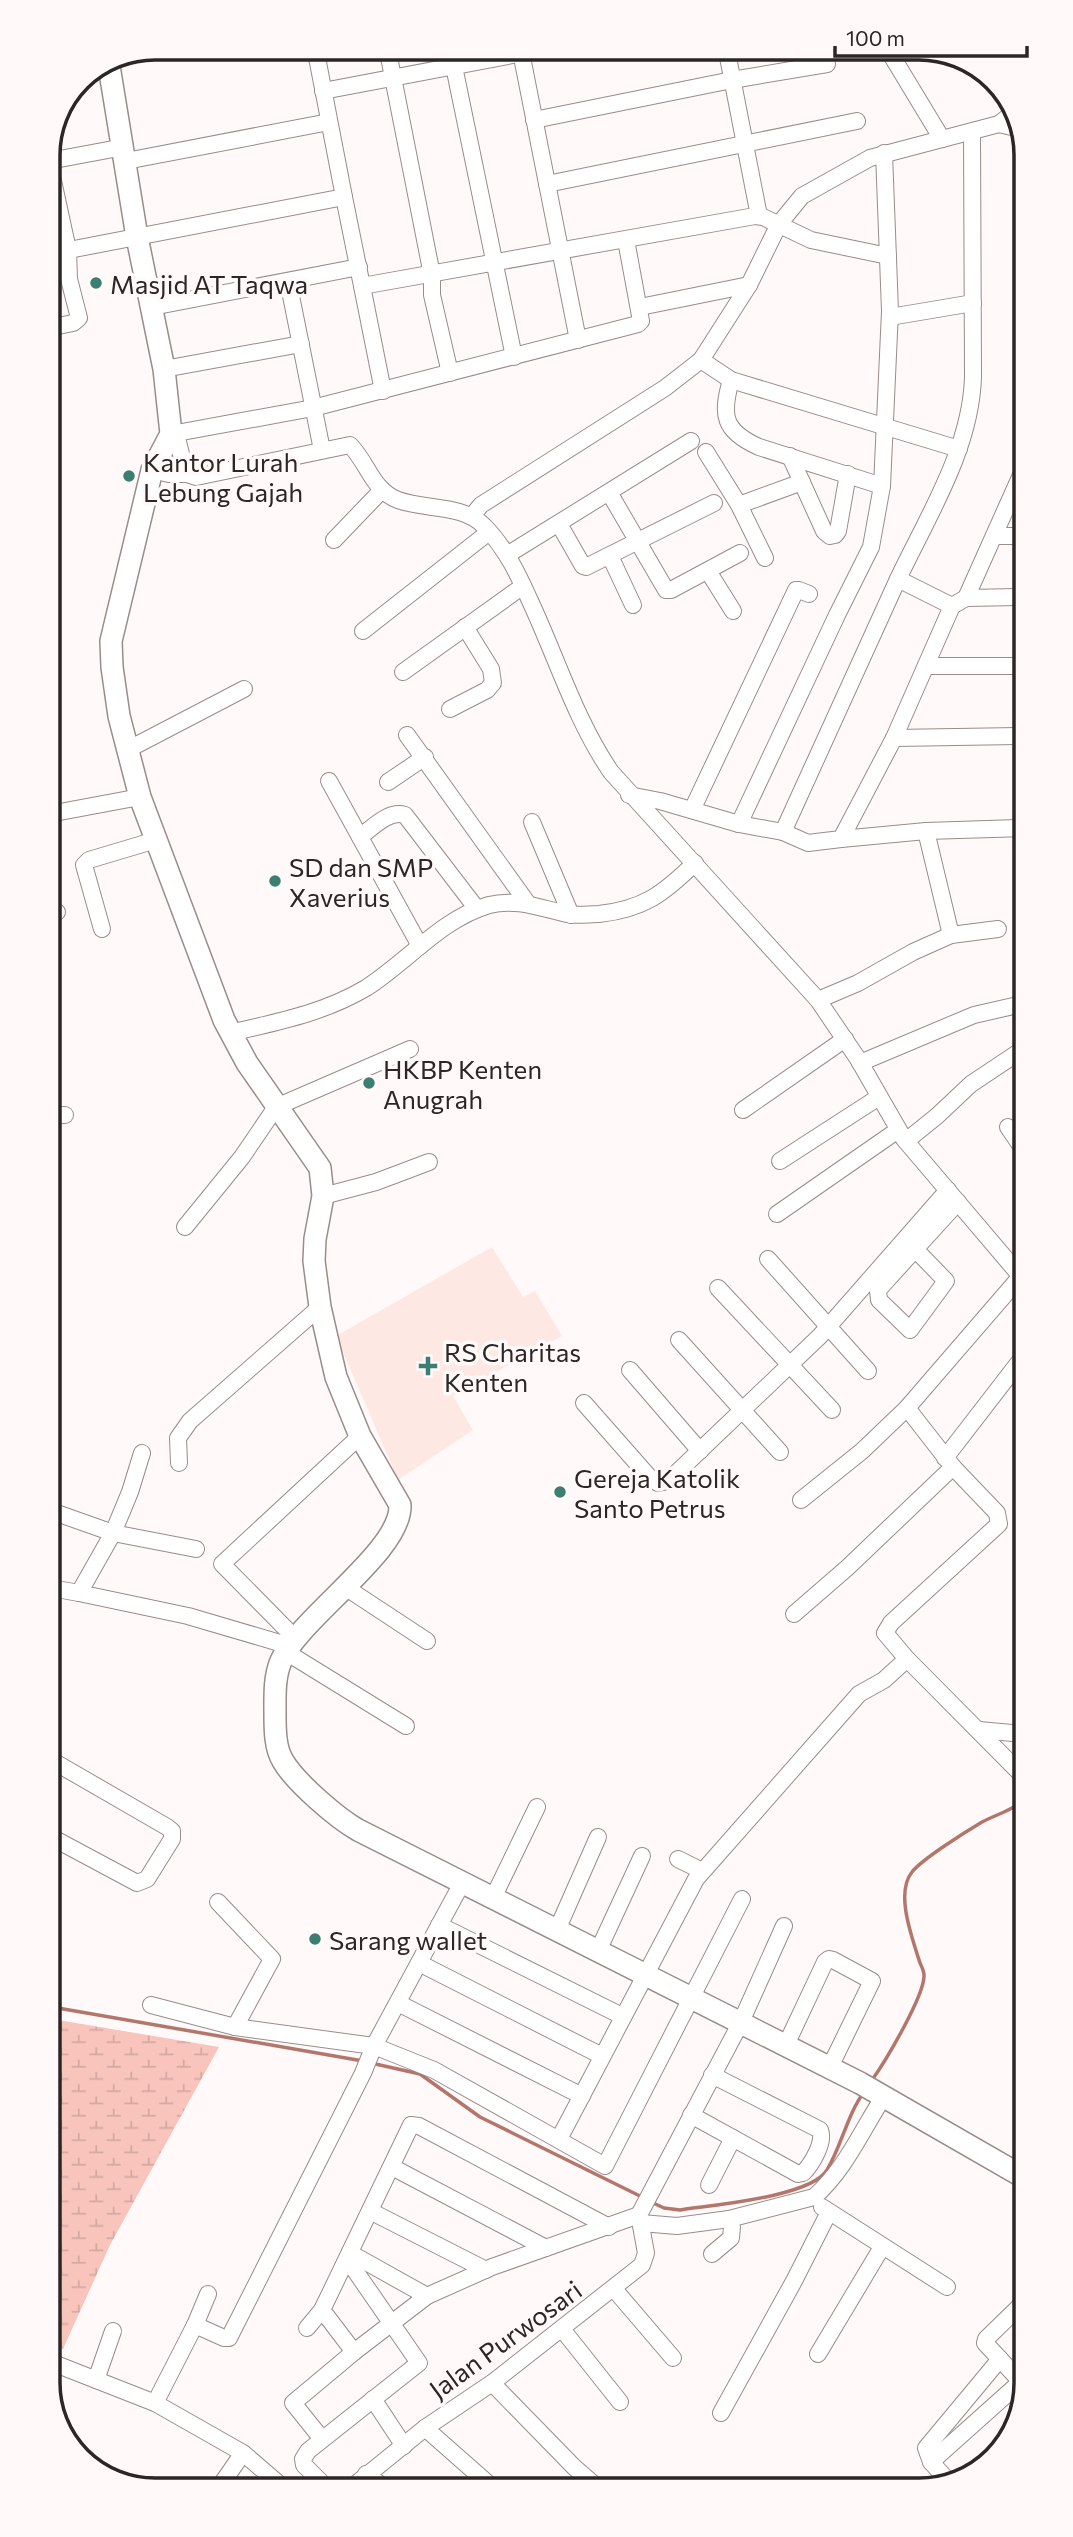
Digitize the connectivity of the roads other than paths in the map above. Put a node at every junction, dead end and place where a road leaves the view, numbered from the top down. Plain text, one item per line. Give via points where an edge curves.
1 (317, 59) edge
2 (389, 59) edge
3 (453, 59) edge
4 (482, 59) edge
5 (523, 59) edge
6 (728, 60) edge
7 (895, 60) edge
8 (827, 64) dead end
9 (454, 66) junction
10 (110, 71) edge
11 (392, 77) junction
12 (732, 80) junction
13 (323, 91) junction
14 (1006, 119) edge
15 (534, 120) junction
16 (857, 121) dead end
17 (329, 122) junction
18 (999, 124) junction
19 (1009, 126) edge
20 (972, 132) junction
21 (942, 139) junction
22 (746, 145) junction
23 (884, 153) junction
24 (125, 154) junction
25 (60, 163) edge
26 (547, 184) junction
27 (344, 197) junction
28 (60, 214) edge
29 (760, 216) junction
30 (779, 224) junction
31 (137, 237) junction
32 (626, 240) junction
33 (68, 250) junction
34 (60, 252) edge
35 (561, 252) junction
36 (888, 256) junction
37 (494, 264) junction
38 (359, 267) junction
39 (432, 275) junction
40 (288, 281) junction
41 (749, 285) junction
42 (362, 286) junction
43 (973, 303) junction
44 (152, 307) junction
45 (640, 307) junction
46 (890, 317) junction
47 (60, 325) edge
48 (578, 341) junction
49 (301, 344) junction
50 (514, 357) junction
51 (701, 360) junction
52 (164, 369) junction
53 (450, 373) junction
54 (731, 380) junction
55 (383, 391) junction
56 (313, 408) junction
57 (884, 427) junction
58 (174, 434) junction
59 (691, 442) dead end
60 (959, 449) junction
61 (322, 450) junction
62 (706, 452) dead end
63 (790, 456) junction
64 (152, 470) junction
65 (187, 474) junction
66 (848, 474) junction
67 (802, 482) junction
68 (882, 486) junction
69 (382, 490) junction
70 (1014, 490) edge
71 (610, 494) junction
72 (714, 503) dead end
73 (739, 505) junction
74 (472, 516) junction
75 (559, 524) junction
76 (489, 532) junction
77 (993, 536) junction
78 (1014, 536) edge
79 (334, 540) dead end
80 (637, 541) junction
81 (740, 553) dead end
82 (507, 555) junction
83 (610, 556) junction
84 (765, 558) dead end
85 (708, 570) junction
86 (898, 579) junction
87 (523, 586) junction
88 (809, 594) dead end
89 (1014, 598) edge
90 (959, 602) junction
91 (634, 605) dead end
92 (733, 611) dead end
93 (466, 627) junction
94 (363, 631) dead end
95 (926, 666) junction
96 (1014, 666) edge
97 (403, 672) dead end
98 (244, 689) dead end
99 (450, 709) dead end
100 (407, 734) dead end
101 (1014, 736) edge
102 (894, 738) junction
103 (127, 750) junction
104 (425, 757) junction
105 (329, 781) dead end
106 (388, 782) dead end
107 (629, 795) junction
108 (140, 797) junction
109 (692, 810) junction
110 (60, 812) edge
111 (532, 822) dead end
112 (739, 824) junction
113 (1014, 828) edge
114 (926, 831) junction
115 (783, 832) junction
116 (360, 836) junction
117 (841, 839) junction
118 (156, 840) junction
119 (695, 863) junction
120 (528, 904) junction
121 (477, 909) junction
122 (571, 915) junction
123 (102, 929) dead end
124 (998, 929) dead end
125 (951, 935) junction
126 (420, 946) junction
127 (818, 1000) junction
128 (1014, 1006) edge
129 (230, 1033) junction
130 (845, 1038) junction
131 (410, 1049) dead end
132 (1014, 1056) edge
133 (860, 1063) junction
134 (879, 1097) junction
135 (276, 1107) junction
136 (743, 1110) dead end
137 (1008, 1126) dead end
138 (902, 1135) junction
139 (1014, 1135) edge
140 (780, 1161) dead end
141 (429, 1162) dead end
142 (323, 1196) junction
143 (953, 1196) junction
144 (777, 1214) dead end
145 (185, 1227) dead end
146 (915, 1250) junction
147 (768, 1259) dead end
148 (1014, 1268) edge
149 (1014, 1278) edge
150 (718, 1288) dead end
151 (320, 1307) junction
152 (829, 1325) junction
153 (679, 1340) dead end
154 (789, 1365) junction
155 (630, 1370) dead end
156 (1014, 1370) edge
157 (867, 1371) dead end
158 (584, 1403) dead end
159 (907, 1408) junction
160 (742, 1410) junction
161 (832, 1410) dead end
162 (360, 1436) junction
163 (700, 1451) junction
164 (780, 1452) dead end
165 (142, 1453) dead end
166 (949, 1462) junction
167 (179, 1464) dead end
168 (801, 1500) dead end
169 (59, 1514) edge
170 (113, 1533) junction
171 (196, 1549) dead end
172 (345, 1587) junction
173 (59, 1589) edge
174 (79, 1593) junction
175 (794, 1614) dead end
176 (428, 1641) dead end
177 (290, 1646) junction
178 (907, 1659) junction
179 (406, 1726) dead end
180 (979, 1730) junction
181 (1014, 1733) edge
182 (59, 1765) edge
183 (1014, 1767) edge
184 (537, 1807) dead end
185 (598, 1837) dead end
186 (59, 1841) edge
187 (642, 1856) dead end
188 (678, 1859) dead end
189 (702, 1871) junction
190 (462, 1883) junction
191 (493, 1898) junction
192 (742, 1899) dead end
193 (218, 1902) dead end
194 (439, 1925) junction
195 (784, 1926) dead end
196 (556, 1930) junction
197 (598, 1951) junction
198 (419, 1963) junction
199 (645, 1975) junction
200 (692, 1999) junction
201 (398, 2003) junction
202 (151, 2005) dead end
203 (622, 2016) junction
204 (741, 2022) junction
205 (235, 2026) junction
206 (786, 2045) junction
207 (373, 2050) junction
208 (602, 2056) junction
209 (830, 2067) junction
210 (712, 2075) junction
211 (883, 2095) junction
212 (582, 2096) junction
213 (691, 2115) junction
214 (733, 2138) junction
215 (559, 2139) junction
216 (392, 2167) junction
217 (1014, 2172) edge
218 (813, 2183) junction
219 (709, 2185) dead end
220 (370, 2211) junction
221 (829, 2212) junction
222 (641, 2216) junction
223 (729, 2218) junction
224 (609, 2227) junction
225 (882, 2247) junction
226 (546, 2248) junction
227 (712, 2254) dead end
228 (348, 2256) junction
229 (485, 2270) junction
230 (947, 2287) dead end
231 (614, 2289) junction
232 (208, 2294) dead end
233 (427, 2297) junction
234 (322, 2310) junction
235 (1014, 2312) edge
236 (391, 2323) junction
237 (195, 2325) junction
238 (307, 2328) dead end
239 (562, 2329) junction
240 (113, 2331) dead end
241 (354, 2352) junction
242 (818, 2354) dead end
243 (673, 2358) dead end
244 (1000, 2359) junction
245 (59, 2365) edge
246 (1014, 2372) edge
247 (96, 2380) junction
248 (492, 2383) junction
249 (1013, 2391) edge
250 (373, 2399) junction
251 (620, 2402) dead end
252 (155, 2403) junction
253 (721, 2413) dead end
254 (425, 2428) junction
255 (322, 2439) junction
256 (404, 2446) junction
257 (243, 2454) junction
258 (931, 2462) junction
259 (366, 2474) junction
260 (942, 2474) edge
261 (226, 2477) edge
262 (272, 2477) edge
263 (316, 2477) edge
264 (362, 2477) edge
265 (370, 2477) edge
266 (481, 2477) edge
267 (586, 2478) edge

1 - 13 street
2 - 11 street
3 - 9 street
4 - 9 street
5 - 15 street
6 - 12 street
7 - 21 street
8 - 12 street
9 - 11 street
9 - 37 street
10 - 24 street
11 - 13 street
11 - 39 street
12 - 15 street
12 - 22 street
13 - 17 street
14 - 18 street
15 - 26 street
16 - 22 street
17 - 24 street
17 - 27 street
18 - 19 street
18 - 20 street
20 - 21 street
20 - 43 street
21 - 23 street
22 - 26 street
22 - 29 street
23 - 30 street via 811,190
23 - 36 street
24 - 25 street
24 - 31 street
26 - 35 street
27 - 31 street
27 - 38 street
28 - 33 street
29 - 30 street
29 - 32 street
30 - 36 street via 811,240
30 - 41 street
31 - 33 street
31 - 44 street
32 - 35 street
32 - 45 street
33 - 34 street
33 - 47 street via 69,279 79,320
35 - 37 street
35 - 48 street
36 - 46 street
37 - 39 street
37 - 50 street
38 - 40 street
38 - 42 street
39 - 42 street
39 - 53 street via 432,295
40 - 44 street
40 - 49 street
41 - 45 street
41 - 51 street
42 - 55 street
43 - 46 street
43 - 60 street via 973,396
44 - 52 street
45 - 48 street via 639,323
46 - 57 street
48 - 50 street
49 - 52 street
49 - 56 street
50 - 53 street
51 - 54 street
51 - 74 street via 665,388 481,505
52 - 58 street
53 - 55 street
54 - 57 street
54 - 63 street via 724,409 732,428 748,442
55 - 56 street
56 - 58 street
56 - 61 street
57 - 60 street
57 - 68 street
58 - 64 street
58 - 65 street
59 - 71 street
60 - 86 street
61 - 65 street via 204,476
61 - 69 street via 350,445
62 - 73 street
63 - 66 street
63 - 67 street
64 - 65 street
64 - 103 street via 111,642
66 - 67 street via 838,531 833,536 824,531
66 - 68 street
67 - 73 street
68 - 112 street via 868,557
69 - 74 street via 398,500
69 - 79 street
70 - 77 street
71 - 75 street
71 - 80 street
72 - 80 street
73 - 84 street
74 - 76 street
75 - 82 street
75 - 83 street via 583,566
76 - 82 street
76 - 94 street
77 - 78 street
77 - 90 street
80 - 83 street
80 - 85 street via 666,590
81 - 85 street
82 - 87 street
83 - 91 street
85 - 92 street
86 - 90 street
86 - 115 street
87 - 93 street
87 - 107 street via 592,742
88 - 109 street via 796,590
89 - 90 street
90 - 95 street
93 - 97 street
93 - 99 street via 494,677 487,690
95 - 96 street
95 - 102 street
98 - 103 street
100 - 104 street
101 - 102 street
102 - 117 street
103 - 108 street
104 - 106 street
104 - 120 street
105 - 116 street
107 - 109 street
107 - 119 street
108 - 110 street
108 - 118 street
109 - 112 street
111 - 122 street
112 - 115 street
113 - 114 street
114 - 117 street
114 - 125 street
115 - 117 street via 810,843
116 - 121 street via 397,812 405,815
116 - 126 street
118 - 123 street via 84,865
118 - 129 street
119 - 122 street via 648,902 607,913
119 - 127 street
120 - 121 street via 503,902
120 - 122 street
121 - 126 street
124 - 125 street
125 - 127 street
126 - 129 street via 347,999
127 - 130 street
128 - 133 street via 974,1015
129 - 135 street
130 - 133 street
130 - 136 street
131 - 135 street
132 - 138 street via 971,1084 937,1116
133 - 134 street
134 - 138 street
134 - 140 street
135 - 142 street via 320,1168
135 - 145 street
137 - 139 street
138 - 143 street
138 - 144 street
141 - 142 street
142 - 151 street via 314,1251
143 - 146 street
143 - 148 street
143 - 152 street
146 - 146 street via 946,1281 911,1330 877,1293
147 - 152 street
149 - 159 street
150 - 154 street
151 - 162 street via 336,1377
151 - 167 street via 190,1421 178,1438
152 - 154 street
152 - 157 street
153 - 160 street
154 - 160 street
154 - 161 street
155 - 163 street
156 - 166 street
158 - 163 street via 658,1483 668,1481
159 - 166 street
159 - 168 street
160 - 163 street
160 - 164 street
162 - 172 street via 400,1505 400,1514 395,1527
162 - 177 street via 222,1565
165 - 170 street
166 - 175 street via 847,1568
166 - 178 street via 997,1513 999,1524 886,1628 887,1637
169 - 170 street
170 - 171 street
170 - 174 street
172 - 176 street
172 - 177 street
173 - 174 street
174 - 177 street via 188,1616
177 - 179 street
177 - 190 street via 277,1675 275,1716 277,1745 289,1770 349,1825
178 - 180 street
178 - 189 street via 884,1680 862,1691
180 - 181 street
180 - 183 street
182 - 186 street via 167,1827 172,1839 147,1879 137,1883
184 - 191 street
185 - 196 street
187 - 197 street
188 - 189 street
189 - 199 street
190 - 191 street
190 - 194 street
191 - 196 street
192 - 200 street
193 - 205 street via 272,1959
194 - 198 street
194 - 203 street
195 - 204 street
196 - 197 street
197 - 199 street
198 - 201 street
198 - 208 street
199 - 200 street
199 - 203 street
200 - 204 street
200 - 215 street via 605,2166
201 - 207 street
201 - 212 street
202 - 205 street
203 - 208 street
204 - 206 street
204 - 210 street
205 - 207 street
206 - 209 street
206 - 209 street via 828,1959 833,1960 871,1980
207 - 215 street via 434,2070
207 - 237 street via 229,2338
208 - 212 street
209 - 211 street
210 - 213 street
210 - 218 street via 820,2130
211 - 217 street
211 - 218 street via 842,2165
212 - 215 street
213 - 214 street
213 - 222 street
214 - 218 street
214 - 219 street
216 - 220 street
216 - 224 street via 415,2124
216 - 226 street
218 - 221 street
218 - 223 street
220 - 228 street
220 - 229 street
221 - 225 street
221 - 253 street
222 - 223 street via 677,2226
222 - 224 street
222 - 231 street, Jalan Purwosari via 646,2253 642,2265
223 - 227 street via 731,2238
224 - 226 street
225 - 230 street
225 - 242 street
226 - 229 street
228 - 233 street
228 - 234 street
228 - 236 street
229 - 233 street
231 - 239 street, Jalan Purwosari
231 - 243 street
232 - 237 street
233 - 236 street
234 - 238 street
234 - 241 street
235 - 244 street via 986,2339
236 - 241 street
236 - 250 street via 424,2358
237 - 252 street
239 - 248 street, Jalan Purwosari
239 - 251 street
240 - 247 street
241 - 255 street via 293,2403
244 - 246 street
244 - 258 street via 928,2443 925,2451
245 - 247 street
247 - 252 street
248 - 254 street, Jalan Purwosari
248 - 267 street
249 - 258 street
250 - 255 street
250 - 256 street
252 - 257 street
254 - 256 street, Jalan Purwosari
254 - 266 street
255 - 263 street via 303,2459
256 - 259 street, Jalan Purwosari
257 - 261 street
257 - 262 street
258 - 260 street
259 - 264 street, Jalan Purwosari
259 - 265 street

